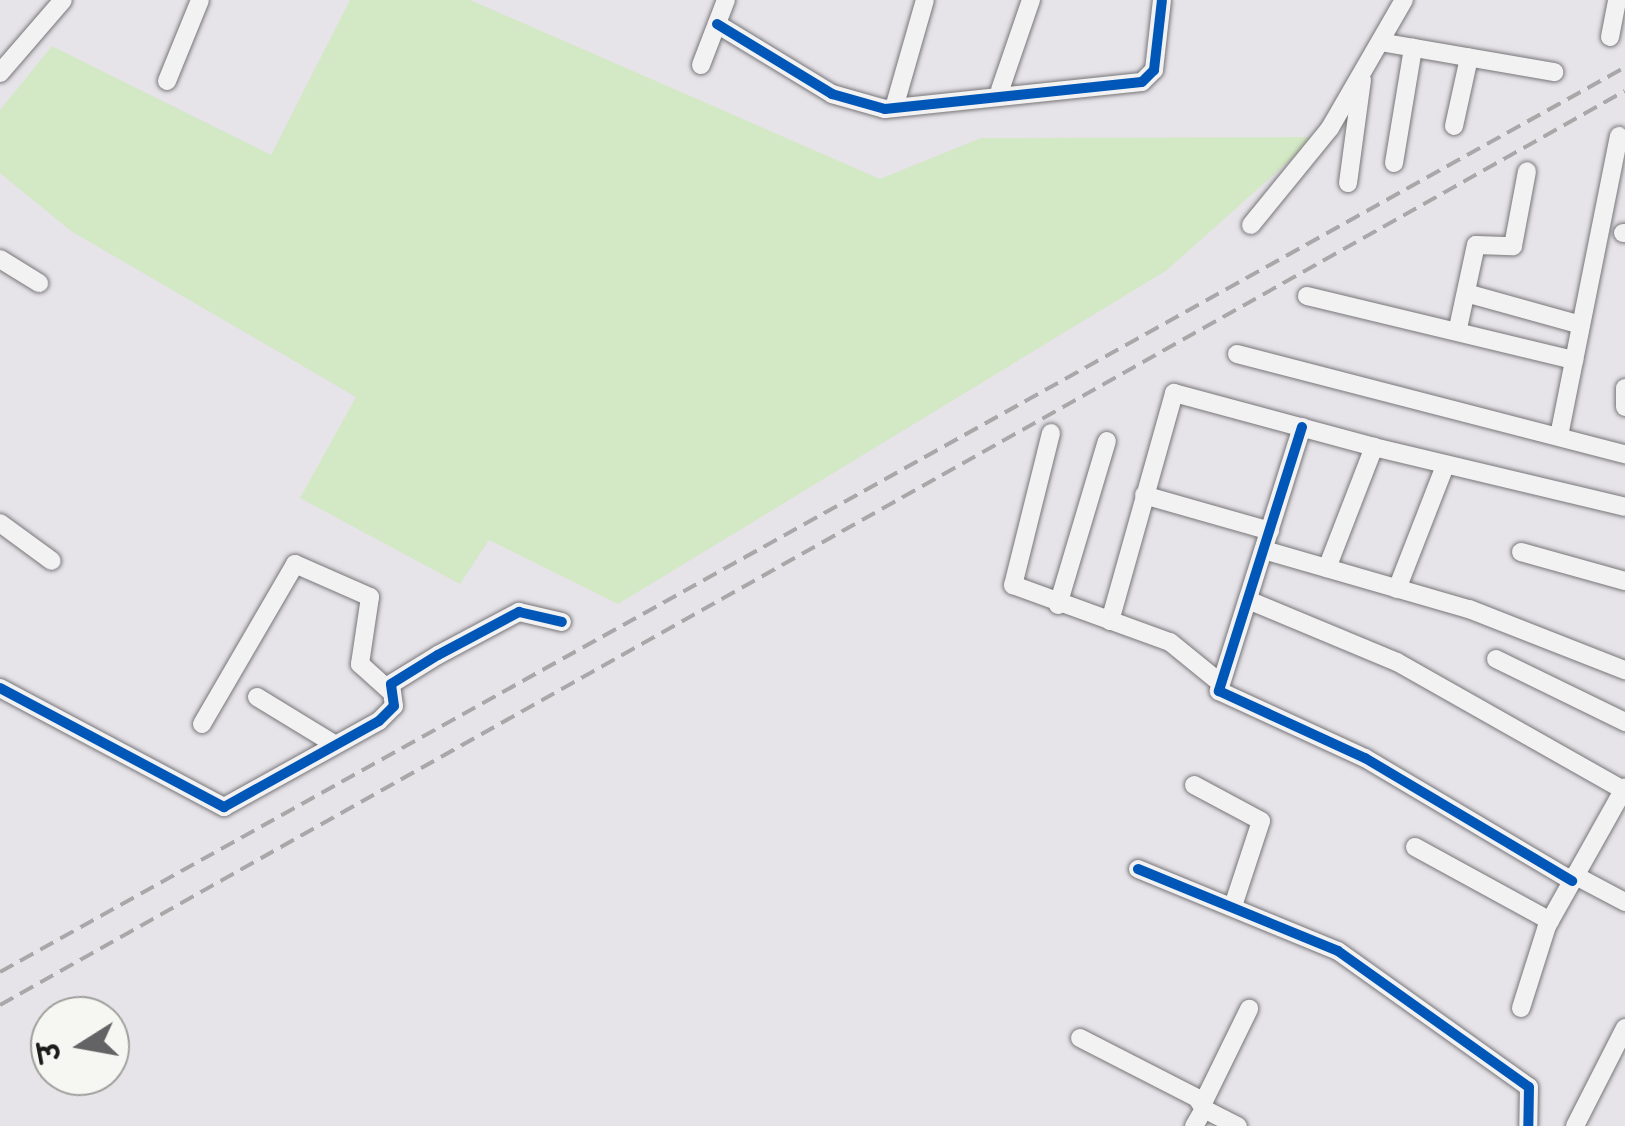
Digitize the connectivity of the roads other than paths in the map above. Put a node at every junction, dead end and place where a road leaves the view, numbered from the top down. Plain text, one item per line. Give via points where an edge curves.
1 (62, 0) edge
2 (200, 0) edge
3 (726, 0) edge
4 (925, 0) edge
5 (1031, 0) edge
6 (1162, 0) edge
7 (1618, 0) edge
8 (1399, 2) edge
9 (717, 24) junction
10 (1610, 37) dead end
11 (1380, 42) junction
12 (1413, 48) junction
13 (1469, 58) junction
14 (701, 65) dead end
15 (1363, 72) junction
16 (1554, 72) dead end
17 (0, 73) edge
18 (167, 81) dead end
19 (1000, 90) junction
20 (894, 108) junction
21 (1454, 126) dead end
22 (1619, 136) dead end
23 (1394, 163) dead end
24 (1527, 171) dead end
25 (1348, 183) dead end
26 (1252, 225) dead end
27 (0, 259) edge
28 (39, 283) dead end
29 (1466, 293) junction
30 (1306, 296) dead end
31 (1581, 325) junction
32 (1458, 328) junction
33 (1237, 354) dead end
34 (1574, 360) junction
35 (1625, 388) edge
36 (1625, 408) edge
37 (1302, 428) junction
38 (1051, 433) dead end
39 (1559, 436) junction
40 (1108, 441) dead end
41 (1374, 447) junction
42 (1625, 454) edge
43 (1446, 466) junction
44 (1144, 495) junction
45 (1625, 506) edge
46 (0, 523) edge
47 (1267, 541) junction
48 (1521, 552) dead end
49 (52, 560) dead end
50 (1328, 568) junction
51 (1625, 581) edge
52 (1397, 588) junction
53 (1248, 600) junction
54 (1058, 604) junction
55 (562, 622) dead end
56 (1110, 622) junction
57 (1496, 659) dead end
58 (1625, 670) edge
59 (1219, 682) junction
60 (0, 688) edge
61 (390, 690) junction
62 (257, 697) dead end
63 (1625, 722) edge
64 (202, 724) dead end
65 (334, 744) junction
66 (1194, 785) dead end
67 (1624, 788) edge
68 (1415, 846) dead end
69 (1138, 869) dead end
70 (1573, 878) junction
71 (1625, 902) edge
72 (1232, 906) junction
73 (1550, 921) junction
74 (1521, 1008) dead end
75 (1250, 1010) dead end
76 (1625, 1028) edge
77 (1080, 1038) dead end
78 (1204, 1106) junction
79 (1194, 1126) edge
80 (1238, 1126) edge
81 (1528, 1126) edge
82 (1575, 1126) edge

1 - 17 street
2 - 18 street
3 - 9 street
4 - 20 street
5 - 19 street
6 - 19 street via 1154,70 1142,82
7 - 10 street
8 - 11 street
9 - 14 street
9 - 20 street via 832,94
11 - 12 street
11 - 15 street
12 - 13 street
12 - 23 street
13 - 16 street
13 - 21 street
15 - 25 street
15 - 26 street
19 - 20 street
22 - 31 street
24 - 29 street via 1513,246 1477,243
27 - 28 street
29 - 31 street
29 - 32 street
30 - 32 street
31 - 34 street
32 - 34 street
33 - 39 street
34 - 39 street
35 - 36 street
37 - 41 street
37 - 44 street via 1174,393
37 - 47 street
38 - 54 street via 1012,578 1018,590
39 - 42 street
40 - 54 street
41 - 43 street
41 - 50 street
43 - 45 street
43 - 52 street
44 - 47 street
44 - 56 street
46 - 49 street
47 - 50 street
47 - 53 street
48 - 51 street
50 - 52 street
52 - 58 street
53 - 59 street
53 - 67 street via 1398,662
54 - 56 street
55 - 61 street via 513,614
56 - 59 street via 1190,651
57 - 63 street
59 - 70 street via 1231,702 1365,758
60 - 65 street via 216,806 238,803
61 - 64 street via 360,664 370,597 295,564
61 - 65 street via 388,714
62 - 65 street
66 - 72 street via 1261,820
67 - 70 street
68 - 73 street
69 - 72 street
70 - 71 street
70 - 73 street
72 - 81 street via 1321,941 1520,1079 1532,1093
73 - 74 street
75 - 78 street
76 - 82 street
77 - 78 street
78 - 79 street
78 - 80 street

